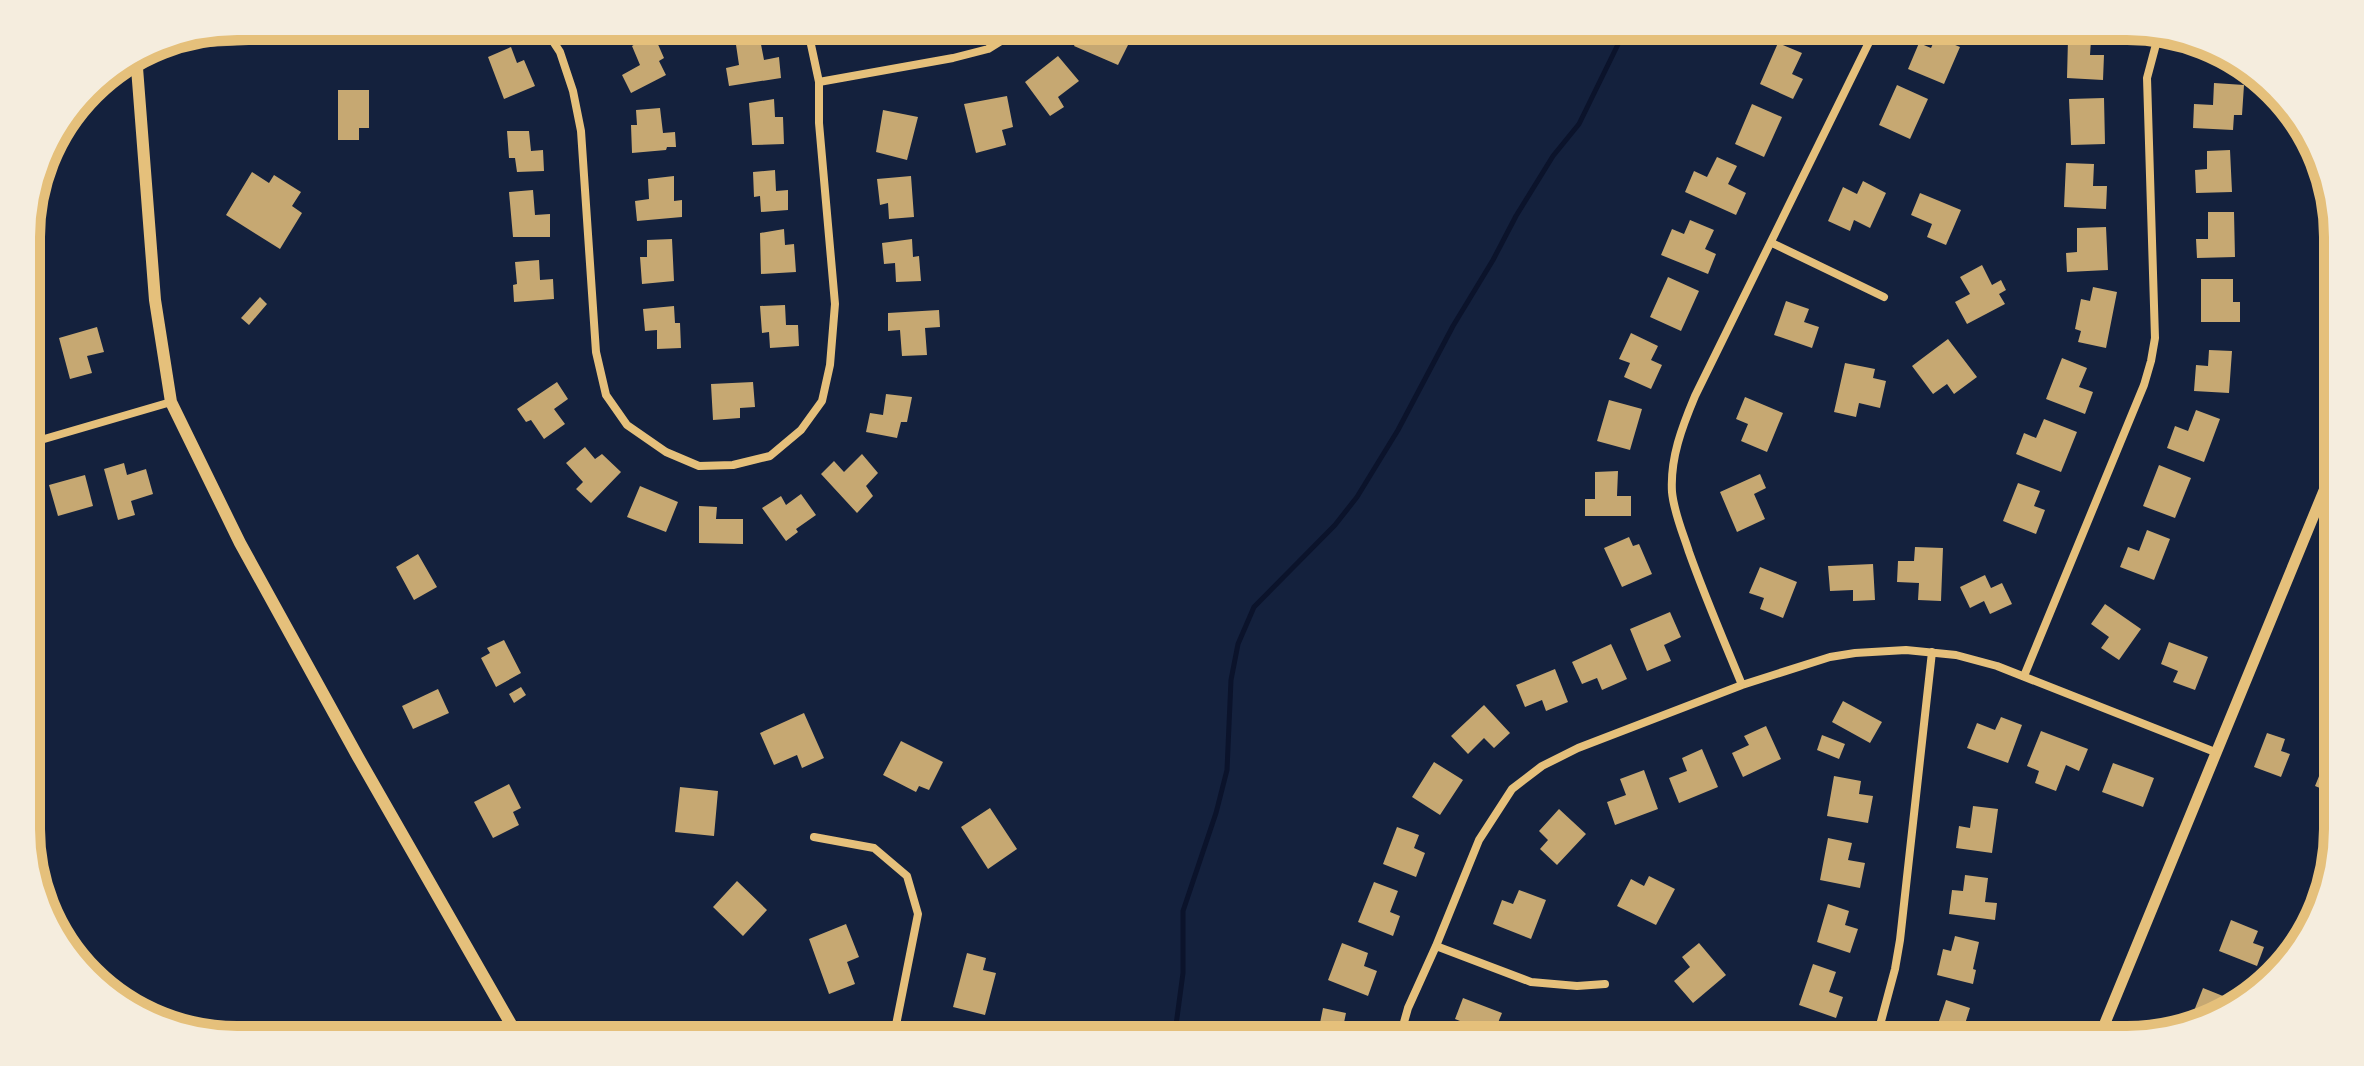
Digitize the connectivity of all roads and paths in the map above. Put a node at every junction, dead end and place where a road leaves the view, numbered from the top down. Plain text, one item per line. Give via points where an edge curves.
1 (552, 40) edge
2 (810, 40) edge
3 (1002, 40) edge
4 (1870, 40) edge
5 (2156, 43) edge
6 (137, 67) edge
7 (819, 82) junction
8 (1772, 243) junction
9 (1884, 297) dead end
10 (171, 402) junction
11 (40, 440) edge
12 (2324, 490) edge
13 (1932, 652) junction
14 (2024, 676) junction
15 (1742, 685) junction
16 (2215, 752) junction
17 (814, 837) dead end
18 (1436, 946) junction
19 (1605, 984) dead end
20 (512, 1026) edge
21 (896, 1026) edge
22 (1403, 1026) edge
23 (1880, 1026) edge
24 (2104, 1026) edge

1 - 7 street via 573,91 581,131 596,352 606,395 627,425 666,452 699,466 770,456 801,430 822,401 835,304
2 - 7 street
3 - 7 street via 953,58
4 - 8 street
5 - 14 street via 2147,78 2155,317 2151,361
6 - 10 main road via 155,300
8 - 9 street
8 - 15 street via 1684,422 1673,471 1672,493 1682,530
10 - 11 street
10 - 20 main road via 240,543
12 - 16 street
13 - 14 street via 1976,659
13 - 15 street via 1830,657
13 - 23 street via 1900,940
14 - 16 street
15 - 18 street via 1578,748 1526,777 1502,802 1479,840
16 - 24 street
17 - 21 street via 874,848 907,876 918,914
18 - 19 street via 1531,982
18 - 22 street

